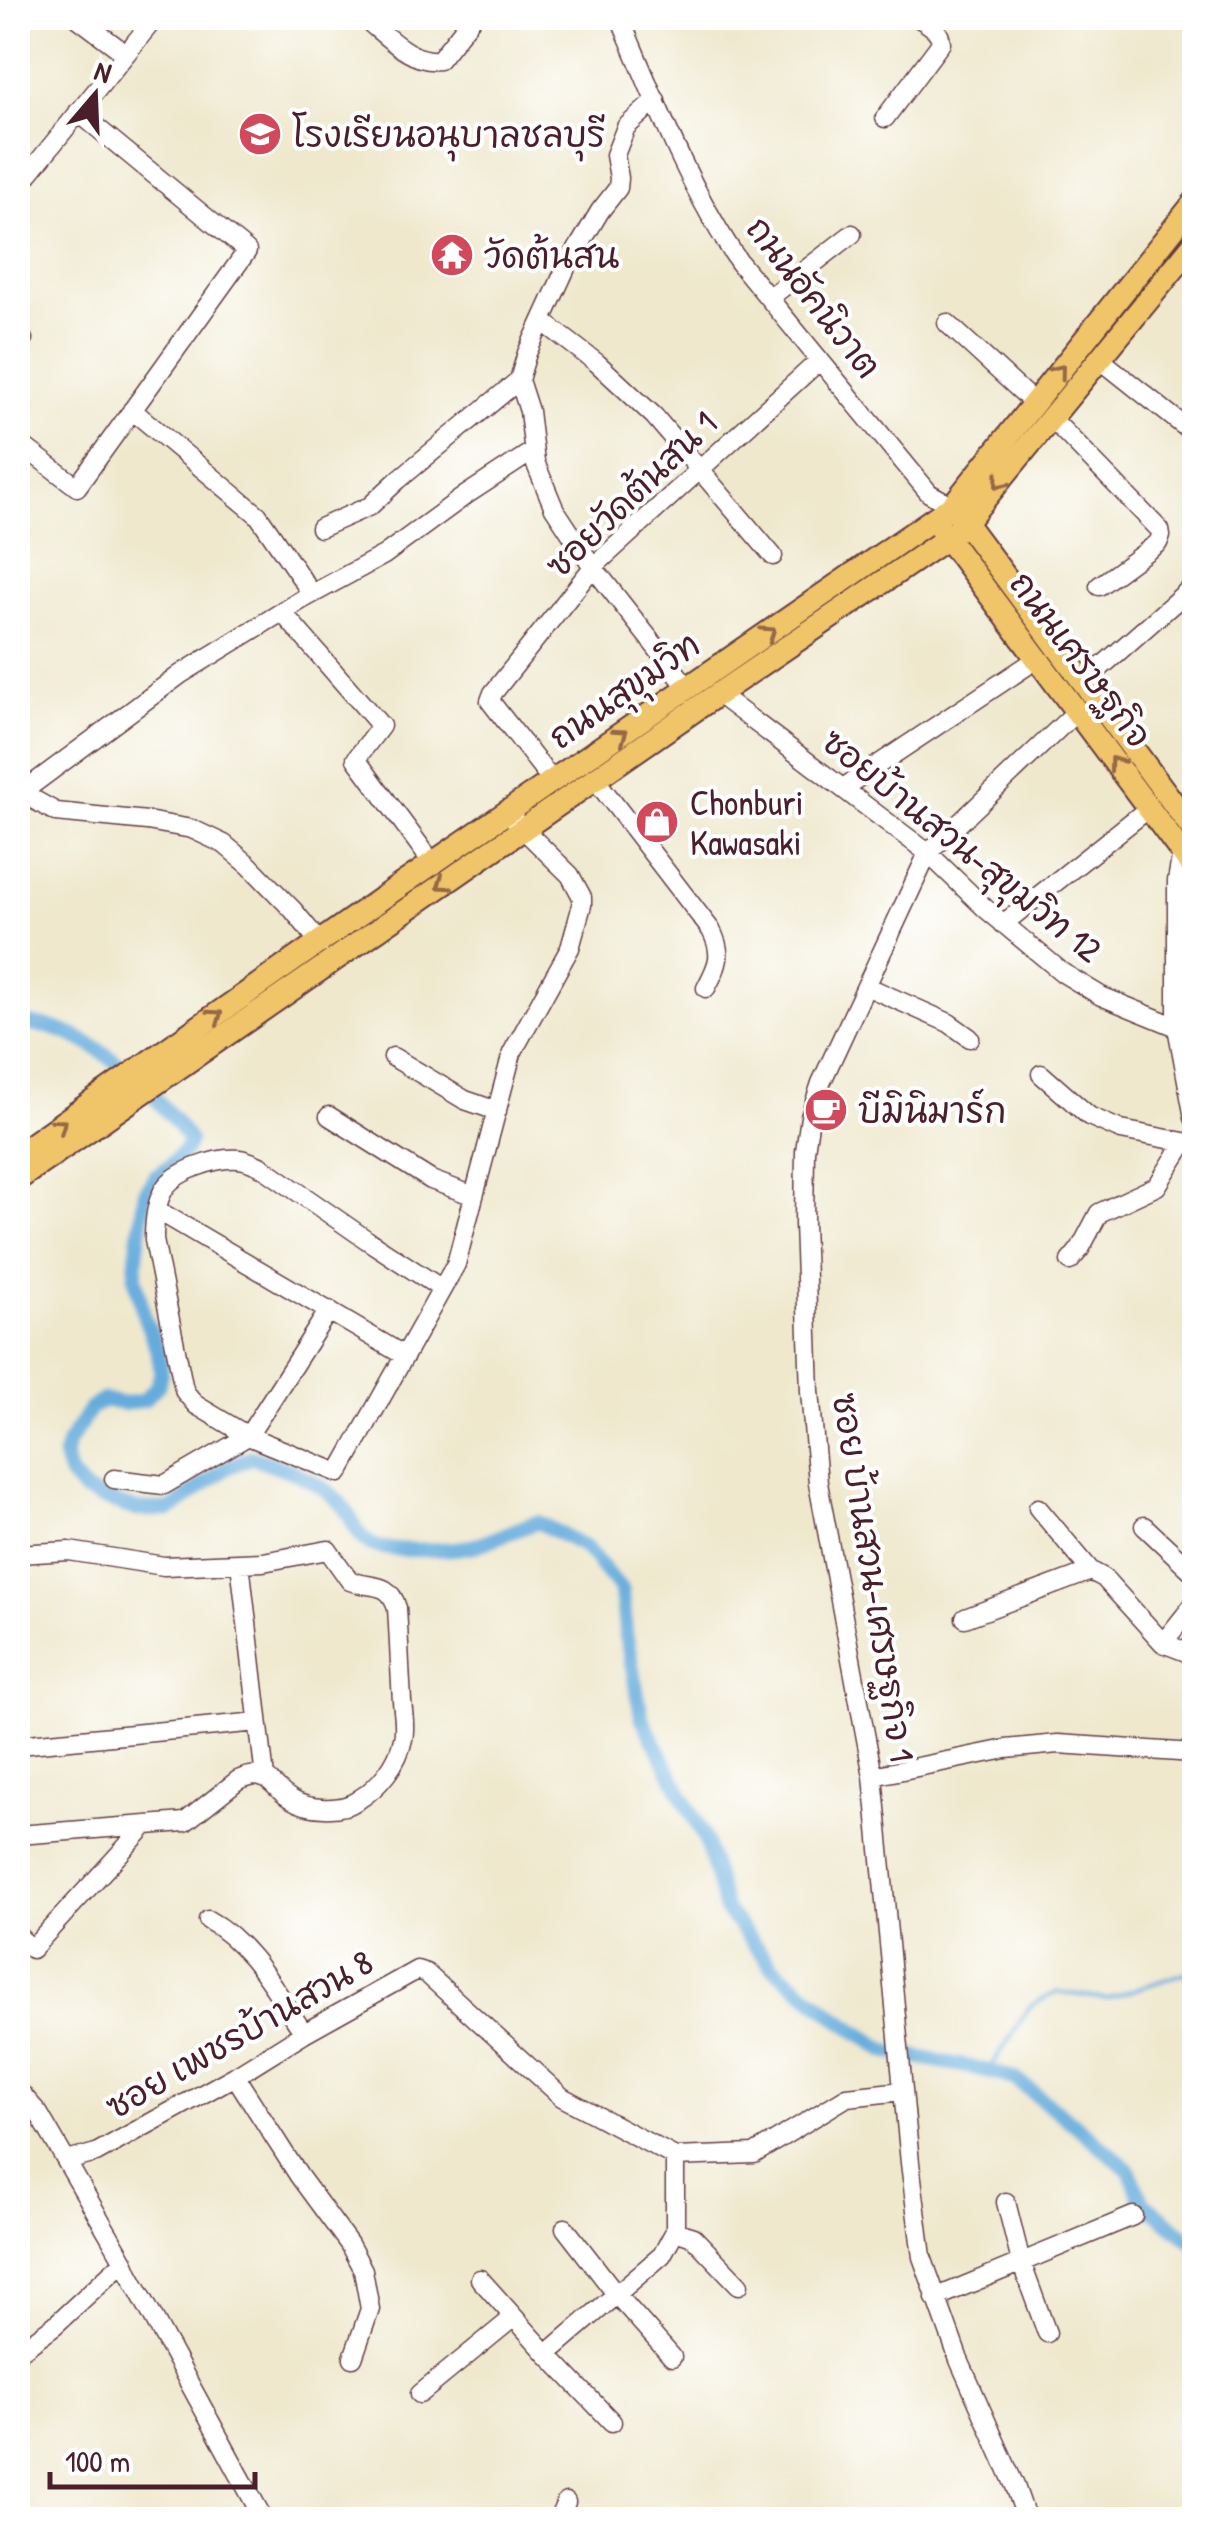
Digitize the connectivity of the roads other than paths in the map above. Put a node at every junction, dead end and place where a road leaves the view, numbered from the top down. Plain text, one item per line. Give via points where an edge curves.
1 (78, 18) edge
2 (155, 18) edge
3 (364, 18) edge
4 (472, 18) edge
5 (620, 18) edge
6 (918, 18) edge
7 (126, 54) junction
8 (656, 100) junction
9 (78, 112) junction
10 (885, 118) dead end
11 (18, 187) edge
12 (1194, 204) edge
13 (852, 234) dead end
14 (1194, 244) edge
15 (769, 298) junction
16 (542, 321) junction
17 (947, 323) dead end
18 (820, 360) junction
19 (1101, 360) junction
20 (519, 380) junction
21 (1034, 402) junction
22 (132, 410) junction
23 (1052, 419) junction
24 (1194, 434) edge
25 (18, 442) edge
26 (534, 451) junction
27 (699, 469) junction
28 (950, 522) junction
29 (320, 528) dead end
30 (774, 556) dead end
31 (594, 567) junction
32 (1098, 586) dead end
33 (1192, 587) dead end
34 (312, 594) junction
35 (282, 612) junction
36 (1037, 659) junction
37 (1084, 682) junction
38 (688, 688) junction
39 (718, 694) junction
40 (1076, 712) junction
41 (596, 779) junction
42 (553, 782) junction
43 (842, 788) junction
44 (19, 792) edge
45 (1149, 808) junction
46 (515, 821) junction
47 (1192, 822) edge
48 (928, 853) junction
49 (1188, 860) edge
50 (434, 864) junction
51 (1003, 924) junction
52 (320, 944) junction
53 (866, 986) junction
54 (706, 988) dead end
55 (1178, 1026) junction
56 (970, 1038) dead end
57 (393, 1058) dead end
58 (1040, 1074) dead end
59 (143, 1079) junction
60 (496, 1111) junction
61 (328, 1116) dead end
62 (1194, 1118) edge
63 (1190, 1143) edge
64 (28, 1155) edge
65 (18, 1179) edge
66 (474, 1196) junction
67 (157, 1210) junction
68 (1070, 1261) dead end
69 (442, 1288) junction
70 (329, 1310) junction
71 (405, 1356) junction
72 (248, 1436) junction
73 (114, 1479) dead end
74 (1038, 1508) dead end
75 (1144, 1526) dead end
76 (18, 1554) edge
77 (240, 1563) junction
78 (1091, 1572) junction
79 (1194, 1573) edge
80 (1194, 1604) edge
81 (965, 1618) dead end
82 (1164, 1643) junction
83 (1194, 1655) edge
84 (258, 1722) junction
85 (18, 1745) edge
86 (1194, 1752) edge
87 (872, 1776) junction
88 (265, 1778) junction
89 (146, 1825) junction
90 (18, 1835) edge
91 (208, 1920) dead end
92 (18, 1936) edge
93 (304, 2033) junction
94 (235, 2076) junction
95 (18, 2090) edge
96 (904, 2091) junction
97 (676, 2158) junction
98 (67, 2162) junction
99 (1006, 2202) dead end
100 (1132, 2216) dead end
101 (564, 2228) dead end
102 (675, 2231) junction
103 (124, 2260) junction
104 (1021, 2262) junction
105 (480, 2278) dead end
106 (739, 2285) dead end
107 (617, 2294) junction
108 (935, 2298) junction
109 (514, 2316) junction
110 (1047, 2334) dead end
111 (18, 2352) edge
112 (548, 2354) junction
113 (672, 2357) dead end
114 (353, 2358) dead end
115 (420, 2394) dead end
116 (612, 2422) dead end
117 (264, 2520) edge
118 (1028, 2520) edge

1 - 7 street
2 - 7 street
3 - 4 street via 428,61 439,60
5 - 8 street, ถนนอัคนิวาต
6 - 10 street via 941,42
7 - 9 street
8 - 15 street, ถนนอัคนิวาต via 726,243
8 - 16 street via 626,128 615,155 618,188 566,268
9 - 11 street
9 - 22 street via 247,251
21 -> 12 main road, ถนนสุขุมวิท
13 - 15 street
14 - 19 main road, ถนนสุขุมวิท
15 - 18 street, ถนนอัคนิวาต
16 - 20 street
16 - 27 street via 654,416
17 - 21 street
18 - 27 street, ซอยวัดต้นสน 1
18 - 28 street, ถนนอัคนิวาต
19 - 23 main road, ถนนสุขุมวิท
19 - 24 street
20 - 26 street
20 - 29 street via 370,506
21 - 28 main road, ถนนสุขุมวิท
22 - 25 street via 76,487
22 - 34 street via 258,515
23 -> 28 main road, ถนนสุขุมวิท
23 - 32 street via 1160,530 1158,542
26 - 31 street via 554,508
26 - 34 street via 384,554
27 - 30 street
27 - 31 street, ซอยวัดต้นสน 1
28 - 36 main road, ถนนเศรษฐกิจ
28 - 37 main road, ถนนเศรษฐกิจ
38 -> 28 main road, ถนนสุขุมวิท
28 - 39 main road, ถนนสุขุมวิท
31 - 38 street
31 - 42 street, ซอยวัดต้นสน 1 via 490,701
33 - 37 street
34 - 35 street
35 - 44 street via 181,674
35 - 50 street via 381,726 356,759
36 - 40 main road, ถนนเศรษฐกิจ
36 - 43 street
37 - 47 main road, ถนนเศรษฐกิจ
42 -> 38 main road, ถนนสุขุมวิท
39 - 41 main road, ถนนสุขุมวิท
39 - 43 street, ซอยบ้านสวน-สุขุมวิท 12
45 -> 40 main road, ถนนเศรษฐกิจ
40 - 48 street, ซอย บ้านสวน-เศรษฐกิจ 1
41 - 46 main road, ถนนสุขุมวิท
41 - 54 street via 719,944
42 - 46 main road, ถนนสุขุมวิท
43 - 48 street, ซอยบ้านสวน-สุขุมวิท 12
44 - 52 street via 56,812 192,829 224,844
45 - 49 main road, ถนนเศรษฐกิจ
45 - 51 street
46 - 50 main road, ถนนสุขุมวิท
46 -> 59 main road, ถนนสุขุมวิท
46 - 60 street via 570,875 582,905 570,948 512,1053
48 - 51 street, ซอยบ้านสวน-สุขุมวิท 12
48 - 53 street, ซอย บ้านสวน-เศรษฐกิจ 1
49 - 55 street via 1177,881
50 - 52 main road, ถนนสุขุมวิท
51 - 55 street, ซอยบ้านสวน-สุขุมวิท 12 via 1102,996
59 -> 52 main road, ถนนสุขุมวิท
53 - 56 street
53 - 87 street, ซอย บ้านสวน-เศรษฐกิจ 1 via 810,1117 804,1223 818,1482
55 - 62 street
57 - 60 street
58 - 63 street via 1089,1116 1121,1130
59 - 64 main road, ถนนสุขุมวิท
60 - 66 street
61 - 66 street via 431,1180
63 - 68 street via 1157,1186 1099,1212
64 - 65 main road, ถนนสุขุมวิท
66 - 69 street via 456,1264
67 - 69 street via 162,1190 189,1169 247,1161
67 - 70 street
67 - 72 street via 154,1240 185,1392
69 - 71 street
70 - 71 street
70 - 72 street
71 - 72 street via 338,1473
72 - 73 street via 164,1486
74 - 78 street
75 - 79 street
76 - 77 street via 69,1551 154,1566
77 - 84 street
77 - 88 street via 328,1550 348,1580 385,1589 397,1608 404,1735 382,1780 353,1804 337,1808 292,1800
78 - 81 street
78 - 82 street
80 - 82 street
82 - 83 street
84 - 85 street
84 - 88 street
86 - 87 street via 1058,1744
87 - 96 street, ซอย บ้านสวน-เศรษฐกิจ 1
88 - 89 street via 238,1780 186,1822
89 - 90 street
89 - 92 street via 32,1949
91 - 93 street via 250,1954
93 - 94 street, ซอย เพชรบ้านสวน 8
93 - 97 street, ซอย เพชรบ้านสวน 8 via 409,1974 426,1972 562,2097
94 - 98 street, ซอย เพชรบ้านสวน 8 via 96,2153
94 - 114 street via 363,2270 370,2309
95 - 98 street
96 - 97 street via 848,2097 754,2154
96 - 108 street, ซอย บ้านสวน-เศรษฐกิจ 1 via 922,2257
97 - 102 street
98 - 103 street
99 - 104 street
100 - 104 street
101 - 107 street
102 - 106 street via 693,2237
102 - 107 street via 662,2255
103 - 111 street
103 - 117 street
104 - 108 street
104 - 110 street
105 - 109 street
107 - 112 street
107 - 113 street
108 - 118 street, ซอย บ้านสวน-เศรษฐกิจ 1
109 - 112 street
109 - 115 street
112 - 116 street

